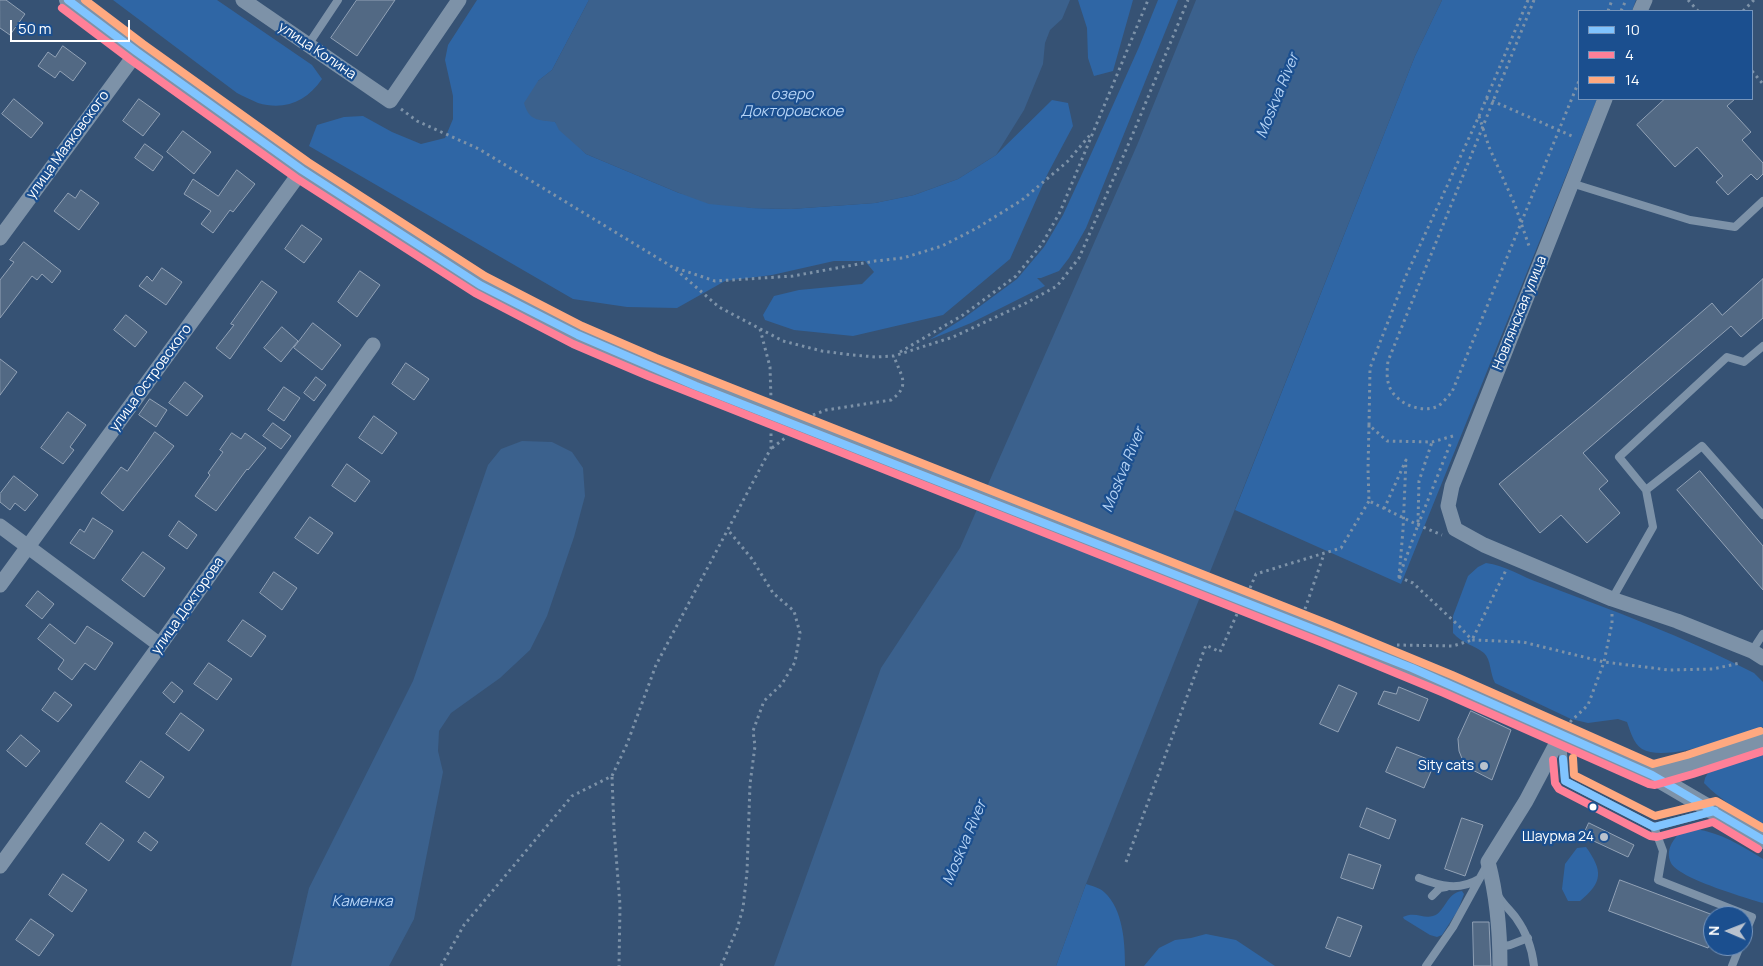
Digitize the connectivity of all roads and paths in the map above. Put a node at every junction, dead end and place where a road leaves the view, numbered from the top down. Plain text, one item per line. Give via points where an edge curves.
1 (68, 0) edge
2 (243, 0) edge
3 (338, 0) edge
4 (459, 0) edge
5 (1148, 0) edge
6 (1188, 0) edge
7 (1528, 0) edge
8 (1534, 0) edge
9 (1688, 0) edge
10 (1754, 0) edge
11 (1697, 10) edge
12 (1743, 10) edge
13 (308, 45) junction
14 (137, 52) junction
15 (1753, 72) edge
16 (1578, 83) edge
17 (1763, 84) edge
18 (1486, 98) junction
19 (1605, 100) edge
20 (390, 101) junction
21 (1493, 102) junction
22 (1479, 116) junction
23 (1482, 128) junction
24 (1559, 130) junction
25 (1092, 132) junction
26 (1572, 136) dead end
27 (302, 170) junction
28 (1571, 183) junction
29 (1763, 201) edge
30 (1521, 225) junction
31 (0, 238) edge
32 (1529, 246) dead end
33 (674, 268) junction
34 (759, 328) junction
35 (373, 345) dead end
36 (1763, 346) edge
37 (894, 356) junction
38 (771, 403) dead end
39 (806, 420) dead end
40 (1369, 425) junction
41 (771, 430) dead end
42 (786, 437) dead end
43 (1432, 442) junction
44 (772, 448) junction
45 (1646, 490) junction
46 (1369, 501) junction
47 (1384, 508) junction
48 (1763, 515) edge
49 (1403, 518) junction
50 (1418, 525) junction
51 (0, 526) edge
52 (728, 530) junction
53 (28, 547) junction
54 (1324, 554) junction
55 (1512, 557) junction
56 (1399, 577) junction
57 (0, 585) edge
58 (1248, 591) dead end
59 (1612, 599) junction
60 (1240, 609) dead end
61 (1301, 624) junction
62 (1763, 634) edge
63 (1472, 640) junction
64 (160, 645) junction
65 (1373, 652) junction
66 (1757, 655) edge
67 (1604, 662) junction
68 (1561, 734) junction
69 (1763, 740) edge
70 (1652, 775) junction
71 (612, 776) junction
72 (1715, 811) junction
73 (1654, 827) junction
74 (1763, 840) edge
75 (1126, 862) dead end
76 (1488, 862) junction
77 (0, 866) edge
78 (1419, 878) dead end
79 (1479, 880) junction
80 (1448, 886) junction
81 (1496, 894) junction
82 (1432, 896) dead end
83 (1722, 906) edge
84 (1528, 938) junction
85 (1500, 947) junction
86 (441, 966) edge
87 (619, 966) edge
88 (721, 966) edge
89 (1426, 966) edge
90 (1500, 966) edge
91 (1534, 966) edge

1 - 14 street
2 - 13 street, улица Колина
3 - 13 lane
4 - 20 street
5 - 25 path
6 - 37 path via 1079,258 1056,286 953,337
7 - 18 path
8 - 21 path
9 - 11 path
10 - 12 path
13 - 20 street, улица Колина
14 - 27 street
14 - 31 street, улица Маяковского
15 - 17 path
16 - 24 path
18 - 21 path
18 - 22 path
19 - 28 street, Новлянская улица
20 - 33 path via 417,121 479,149
21 - 23 path
21 - 24 path
22 - 23 path
22 - 40 path via 1405,278 1370,368
23 - 30 path
23 - 30 path via 1388,361 1390,390 1399,399 1413,407 1427,409 1439,406 1452,392
24 - 26 path
24 - 30 path
25 - 33 path via 1067,162 1022,200 942,246 903,258 793,276 715,281
25 - 37 path via 1060,212 1042,244 1016,276 963,315
27 - 53 street, улица Островского
27 - 61 street, bridge via 480,285 578,335 696,386
28 - 29 lane via 1690,220 1735,227
28 - 55 street, Новлянская улица via 1452,486 1448,506 1455,529
30 - 32 path
33 - 34 path via 719,307
34 - 37 path via 783,341 822,351
34 - 38 path via 770,367
35 - 64 street, улица Докторова
36 - 45 lane via 1744,362 1727,357 1619,457
37 - 39 path via 903,386 891,400 826,410
40 - 43 path via 1387,441
40 - 46 path
41 - 44 path
42 - 44 path
43 - 50 path via 1419,481
43 - 50 path via 1453,436
44 - 52 path
45 - 48 lane via 1702,446
45 - 59 lane via 1653,527
46 - 47 path
46 - 54 path via 1341,548
47 - 49 path
47 - 49 path, bridge via 1406,460
49 - 50 path
49 - 56 path, bridge
50 - 56 path, bridge
51 - 53 street
52 - 71 path via 656,665
52 - 88 path via 752,559 773,593 794,611 800,633 795,662 782,684 764,702 753,731 755,746 743,908 738,929
53 - 57 street, улица Островского
53 - 64 street
54 - 58 path via 1256,574
54 - 61 path
55 - 59 street
55 - 63 path
56 - 63 path via 1413,583
59 - 66 street via 1677,621
59 - 67 path via 1612,623
60 - 75 path via 1220,652 1206,645
61 - 65 street
62 - 66 lane
63 - 65 path via 1453,646 1400,644
63 - 67 path via 1523,642
64 - 77 street, улица Докторова
65 - 68 street
66 - 67 path via 1713,670 1669,670
67 - 68 path via 1588,705
68 - 70 street
68 - 73 lane via 1565,781
68 - 76 street via 1526,801
69 - 70 street
70 - 72 street
71 - 86 path via 572,796 464,926
71 - 87 path via 620,906
72 - 73 lane
72 - 74 street
73 - 83 lane via 1663,851 1658,880
76 - 79 lane
76 - 81 street
78 - 80 lane
79 - 80 lane via 1460,887
79 - 89 lane via 1453,927
80 - 82 lane via 1440,888
81 - 84 lane
81 - 85 street
84 - 85 lane
84 - 91 lane
85 - 90 street

